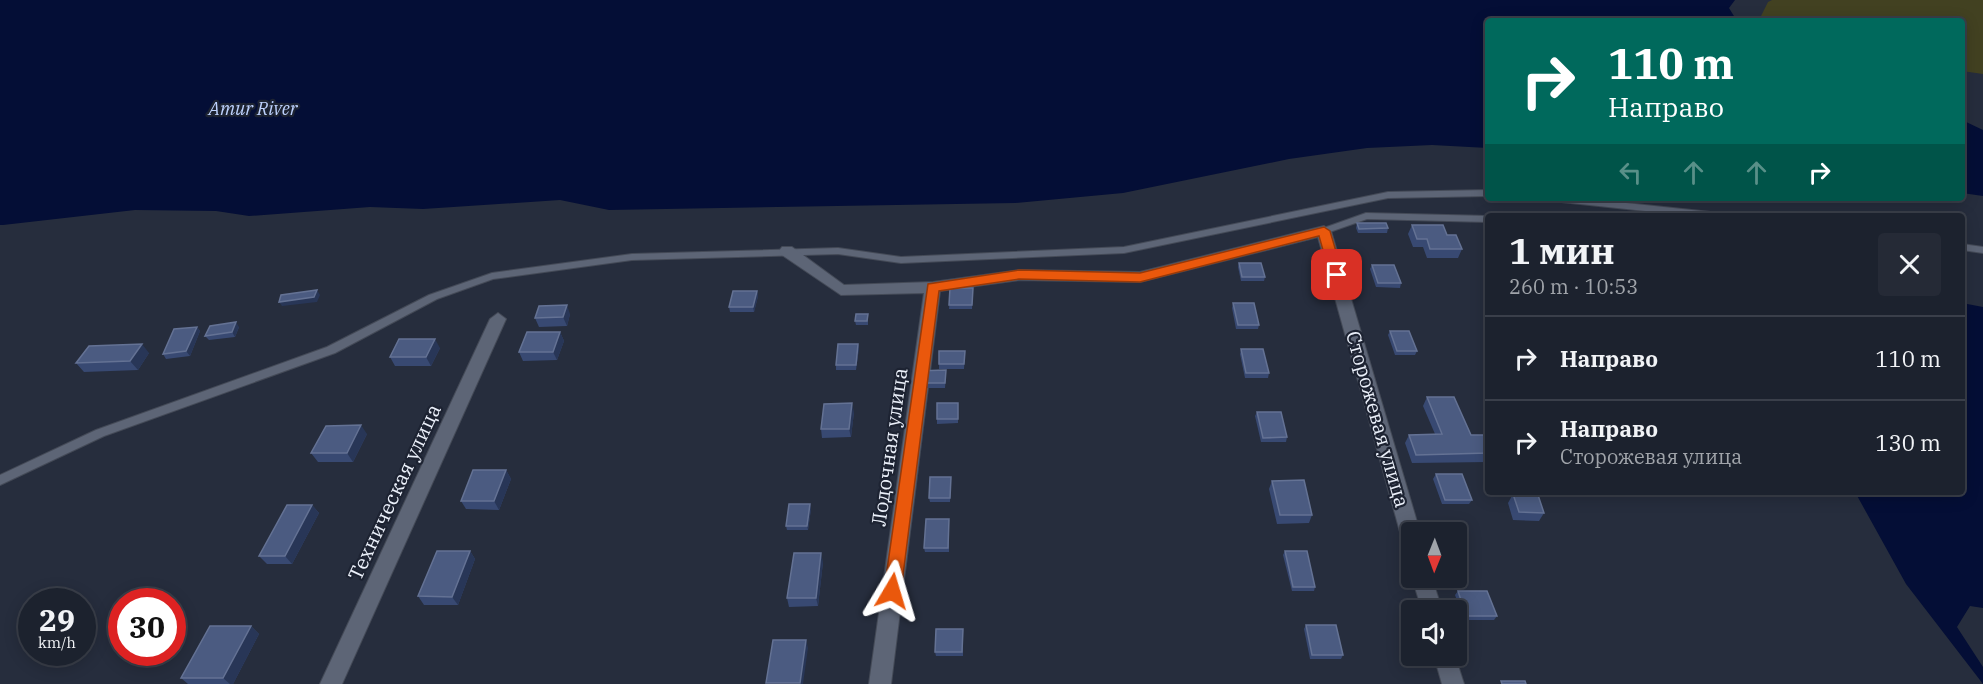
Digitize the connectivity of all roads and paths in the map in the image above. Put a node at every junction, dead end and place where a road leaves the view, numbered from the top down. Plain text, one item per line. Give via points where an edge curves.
1 (1485, 193) edge
2 (1580, 201) edge
3 (1692, 213) edge
4 (1485, 219) edge
5 (1324, 231) junction
6 (1965, 247) edge
7 (1983, 250) edge
8 (787, 251) junction
9 (933, 287) junction
10 (498, 319) dead end
11 (0, 480) edge
12 (1407, 522) edge
13 (1448, 666) edge
14 (331, 684) edge
15 (880, 684) edge
16 (1453, 684) edge

1 - 8 lane via 1388,195 1124,250 901,260 838,251
2 - 3 lane
4 - 5 lane via 1366,216
5 - 9 street via 1140,277 1019,274
5 - 12 street, Сторожевая улица
6 - 7 lane
8 - 9 street via 841,290
8 - 11 lane via 632,257 492,276 433,297 331,350 100,433
9 - 15 street, Лодочная улица
10 - 14 street, Техническая улица
13 - 16 street

